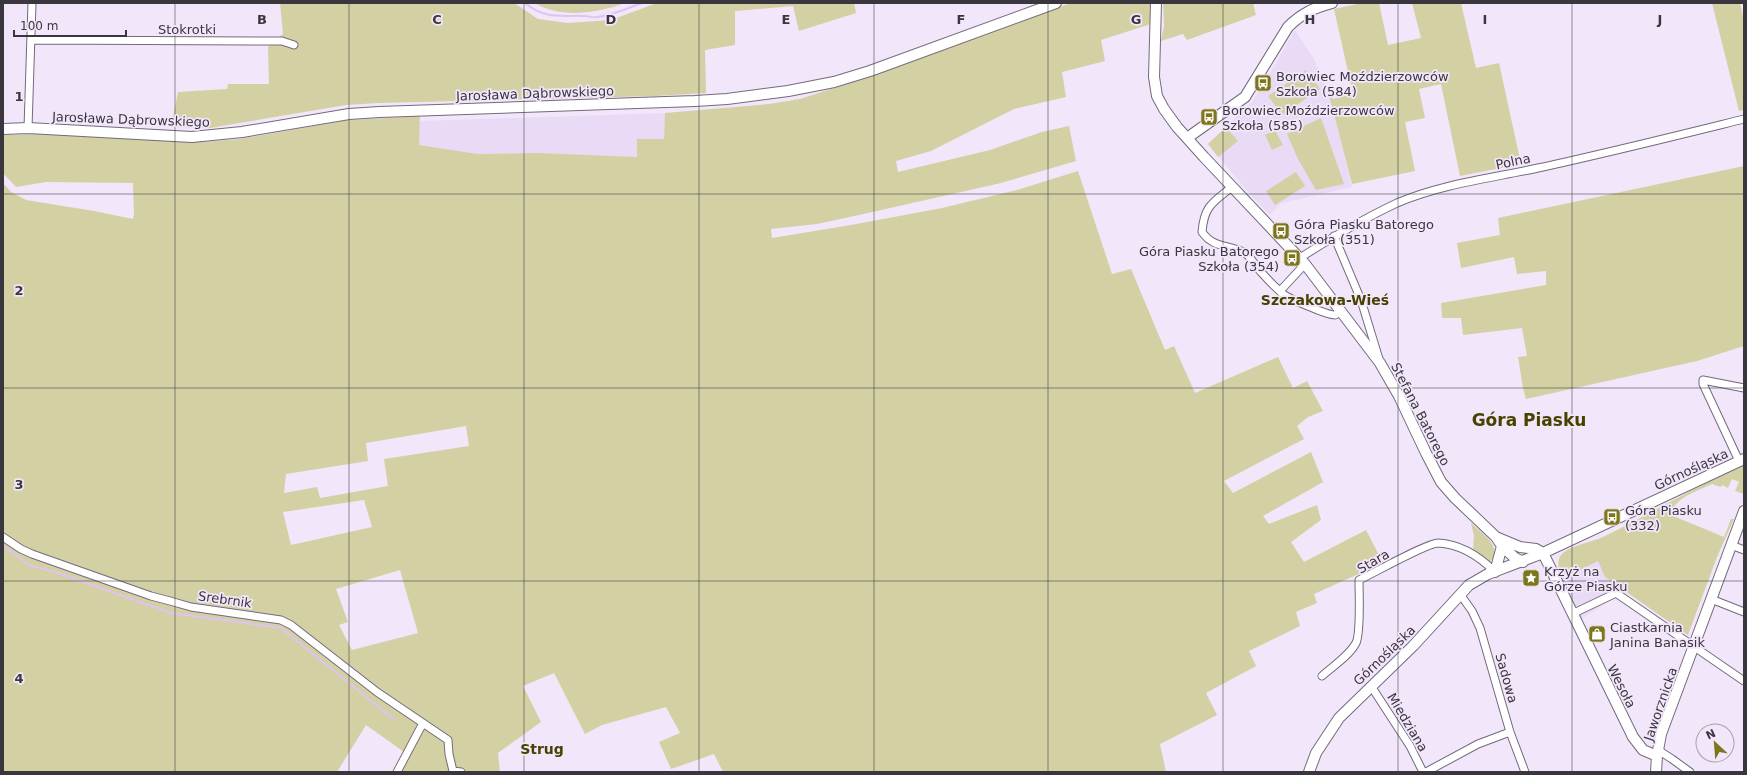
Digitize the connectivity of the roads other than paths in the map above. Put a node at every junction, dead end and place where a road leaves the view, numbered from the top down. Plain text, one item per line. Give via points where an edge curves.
1 (32, 3) edge
2 (1056, 3) edge
3 (1156, 3) edge
4 (1332, 3) edge
5 (31, 40) junction
6 (294, 45) dead end
7 (1744, 119) edge
8 (28, 128) junction
9 (3, 129) edge
10 (1187, 138) junction
11 (1232, 187) junction
12 (1334, 236) junction
13 (1302, 261) junction
14 (1280, 291) junction
15 (1340, 312) junction
16 (1380, 363) junction
17 (1744, 388) edge
18 (1741, 460) edge
19 (1744, 511) edge
20 (3, 536) edge
21 (1496, 537) junction
22 (1731, 545) junction
23 (1502, 546) junction
24 (1520, 547) junction
25 (1744, 550) edge
26 (1543, 553) junction
27 (1523, 562) junction
28 (1495, 572) junction
29 (1460, 594) junction
30 (1711, 599) junction
31 (1744, 612) edge
32 (1572, 614) junction
33 (1694, 646) junction
34 (1322, 676) dead end
35 (1744, 681) edge
36 (1371, 686) junction
37 (423, 723) junction
38 (1510, 732) junction
39 (1657, 753) junction
40 (397, 772) edge
41 (461, 772) edge
42 (1308, 772) edge
43 (1423, 772) edge
44 (1426, 772) edge
45 (1526, 772) edge
46 (1656, 772) edge
47 (1690, 772) edge

1 - 5 street
2 - 8 street, Jarosława Dąbrowskiego via 870,71 815,86 742,97 349,114 242,132 192,137
3 - 10 street, Stefana Batorego via 1153,65 1155,90 1164,110
4 - 10 street via 1302,14 1295,20 1288,27 1245,97
5 - 6 street, Stokrotki via 282,41
5 - 8 street
7 - 12 street, Polna via 1446,188 1398,203
8 - 9 street, Jarosława Dąbrowskiego
10 - 11 street, Stefana Batorego
11 - 13 street, Stefana Batorego
11 - 14 street via 1211,203 1203,221 1202,232 1218,246 1232,248 1250,257
12 - 13 street, Polna
12 - 16 street via 1361,300
13 - 14 street, Polna
13 - 15 street, Stefana Batorego
14 - 15 street via 1317,310 1335,315
15 - 16 street, Stefana Batorego
16 - 21 street, Stefana Batorego via 1441,482
17 - 18 street via 1703,380
18 - 26 street, Górnośląska
19 - 22 street, Jaworznicka
20 - 37 street, Srebrnik via 32,554 151,596 192,607 281,620 291,624 377,692
21 - 23 street, Stefana Batorego
21 - 24 street, Stefana Batorego
22 - 25 street
22 - 30 street, Jaworznicka
23 - 27 street, Stefana Batorego
23 - 28 street
24 - 26 street, Stefana Batorego via 1536,549
24 - 27 street
26 - 27 street, Górnośląska
26 - 32 street, Wesoła
27 - 28 street, Górnośląska
28 - 29 street, Górnośląska via 1469,585
28 - 34 street, Stara via 1478,556 1437,543 1359,580 1356,642 1351,650
29 - 36 street, Górnośląska via 1413,646
29 - 38 street, Sadowa via 1480,628
30 - 31 street
30 - 33 street, Jaworznicka
32 - 33 street via 1616,593
32 - 39 street, Wesoła via 1633,737 1643,750
33 - 35 street
33 - 39 street, Jaworznicka via 1661,734
36 - 42 street, Górnośląska via 1339,718 1316,753
36 - 43 street, Miedziana via 1410,746
37 - 40 street
37 - 41 street, Srebrnik via 448,740 454,771
38 - 44 street via 1478,744
38 - 45 street, Sadowa
39 - 46 street, Jaworznicka
39 - 47 street via 1672,759

